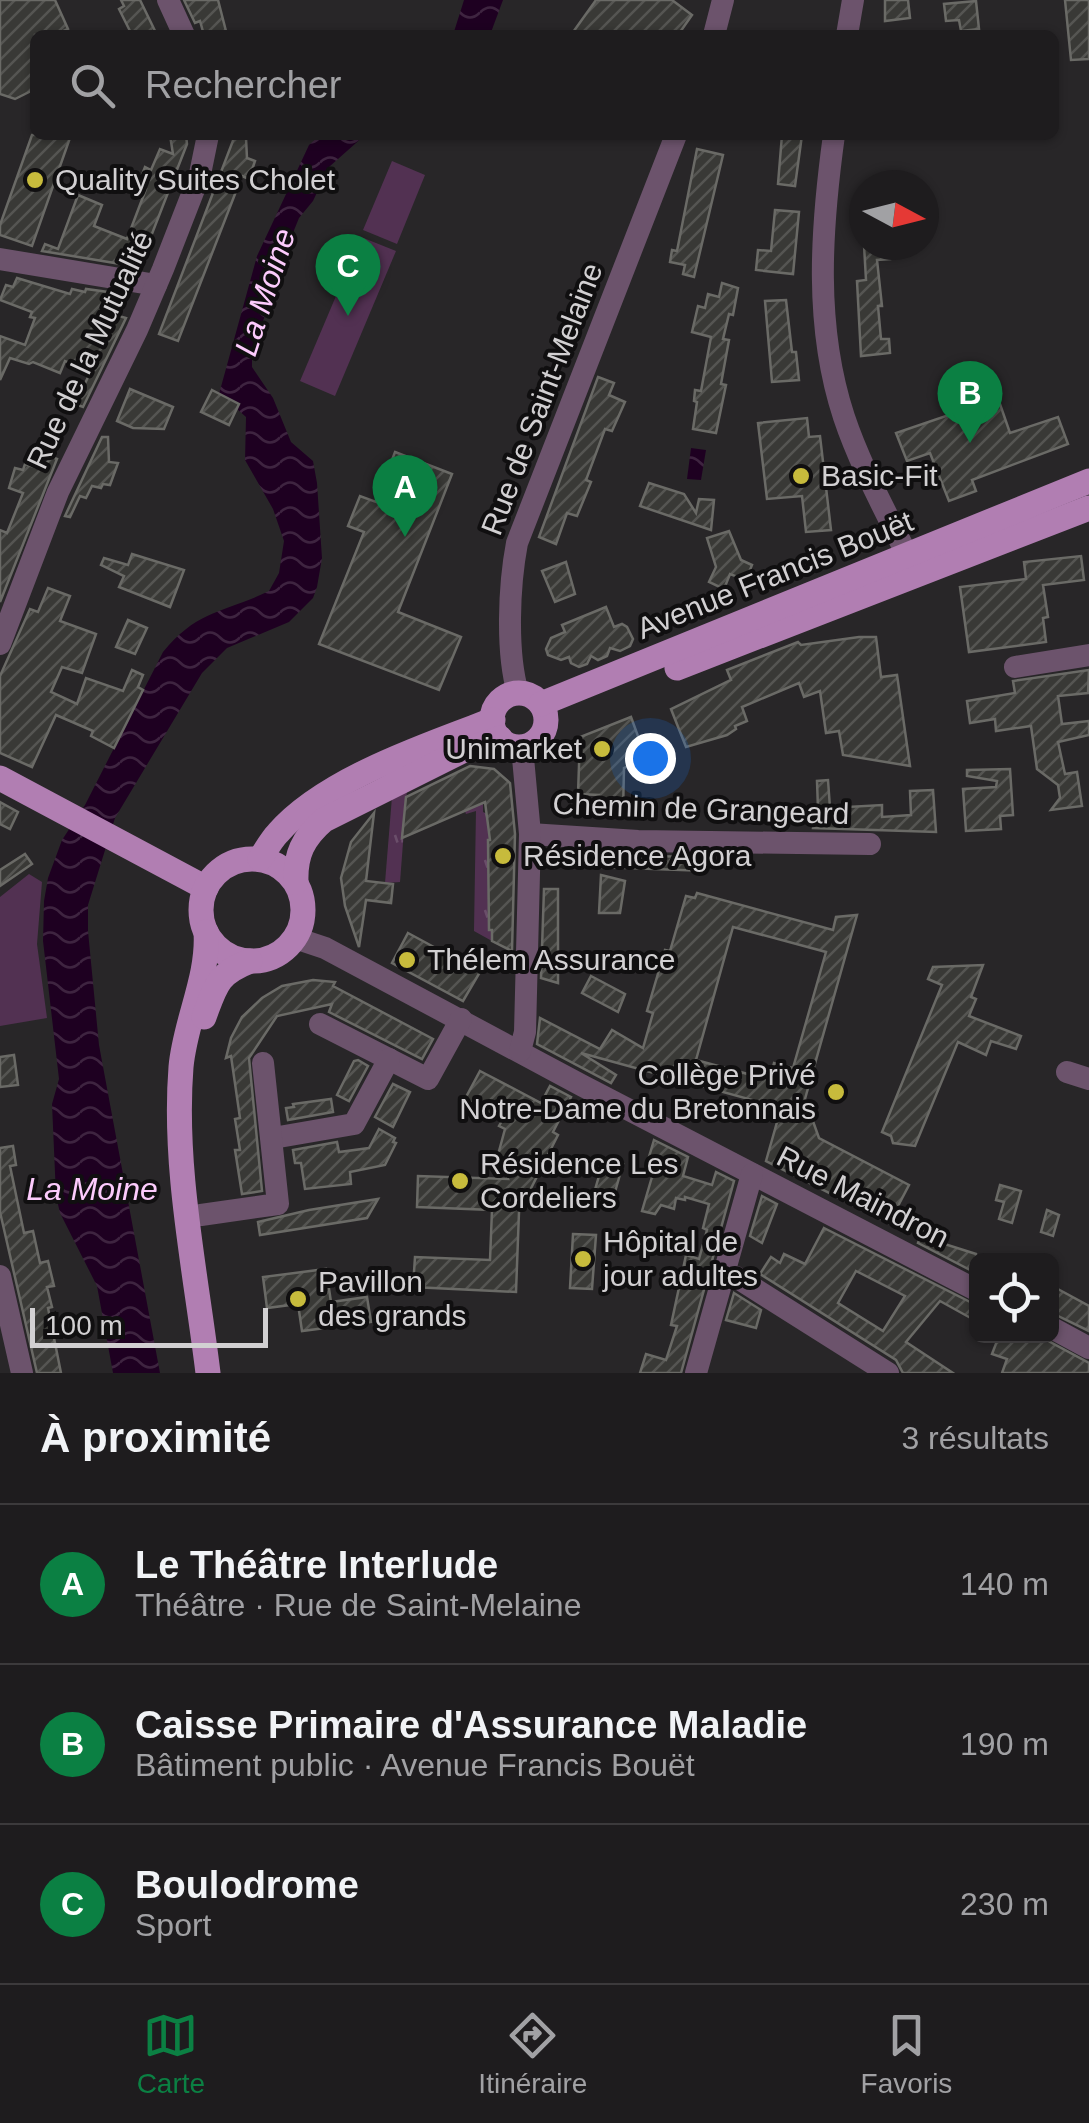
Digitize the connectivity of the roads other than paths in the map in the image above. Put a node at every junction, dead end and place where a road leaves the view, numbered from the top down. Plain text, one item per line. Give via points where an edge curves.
1 (168, 0) edge
2 (723, 0) edge
3 (853, 0) edge
4 (182, 30) edge
5 (715, 30) edge
6 (849, 30) edge
7 (207, 140) edge
8 (674, 140) edge
9 (834, 140) edge
10 (0, 259) edge
11 (156, 286) junction
12 (1089, 481) edge
13 (1089, 508) edge
14 (908, 557) junction
15 (0, 644) edge
16 (1089, 655) edge
17 (1015, 667) dead end
18 (535, 705) junction
19 (505, 735) junction
20 (0, 778) edge
21 (530, 834) junction
22 (870, 844) dead end
23 (260, 859) junction
24 (296, 882) junction
25 (206, 888) junction
26 (206, 932) junction
27 (295, 938) junction
28 (250, 962) junction
29 (461, 1018) junction
30 (320, 1024) dead end
31 (520, 1052) junction
32 (390, 1060) junction
33 (263, 1063) dead end
34 (273, 1138) junction
35 (752, 1174) junction
36 (201, 1215) junction
37 (724, 1274) junction
38 (0, 1276) edge
39 (969, 1286) edge
40 (1059, 1332) edge
41 (1089, 1348) edge
42 (22, 1373) edge
43 (208, 1373) edge
44 (225, 1373) edge
45 (696, 1373) edge
46 (888, 1373) edge

1 - 4 street
2 - 5 street
3 - 6 street
7 - 11 street, Rue de la Mutualité
8 - 18 street, Rue de Saint-Melaine via 517,543 512,632
9 - 14 street via 824,328 844,418
10 - 11 street
11 - 15 street, Rue de la Mutualité via 58,492
12 - 14 main road, Avenue Francis Bouët
13 - 18 main road, Avenue Francis Bouët
14 - 18 main road, Avenue Francis Bouët
16 - 17 street
18 - 19 main road via 537,740
18 - 19 main road via 497,705
19 - 21 street
19 - 23 main road via 372,769 279,832
19 - 24 main road via 324,820 301,846
20 - 25 main road
21 - 22 street, Chemin de Grangeard
21 - 31 street
23 - 24 main road
23 - 25 main road via 227,865
24 - 27 main road via 304,910
25 - 26 main road via 200,911
26 - 28 main road via 225,952
26 - 43 main road via 208,957 186,1036 180,1111
27 - 28 main road via 276,956
27 - 29 street, Rue Maindron
28 - 36 main road via 227,970 213,993 194,1058
29 - 31 street, Rue Maindron
29 - 32 street via 428,1078
30 - 32 street
31 - 35 street, Rue Maindron
32 - 34 street via 354,1124
33 - 34 street
34 - 36 street via 278,1204
35 - 37 street
35 - 39 street, Rue Maindron
36 - 44 main road
37 - 45 street
37 - 46 street
38 - 42 street
40 - 41 street

